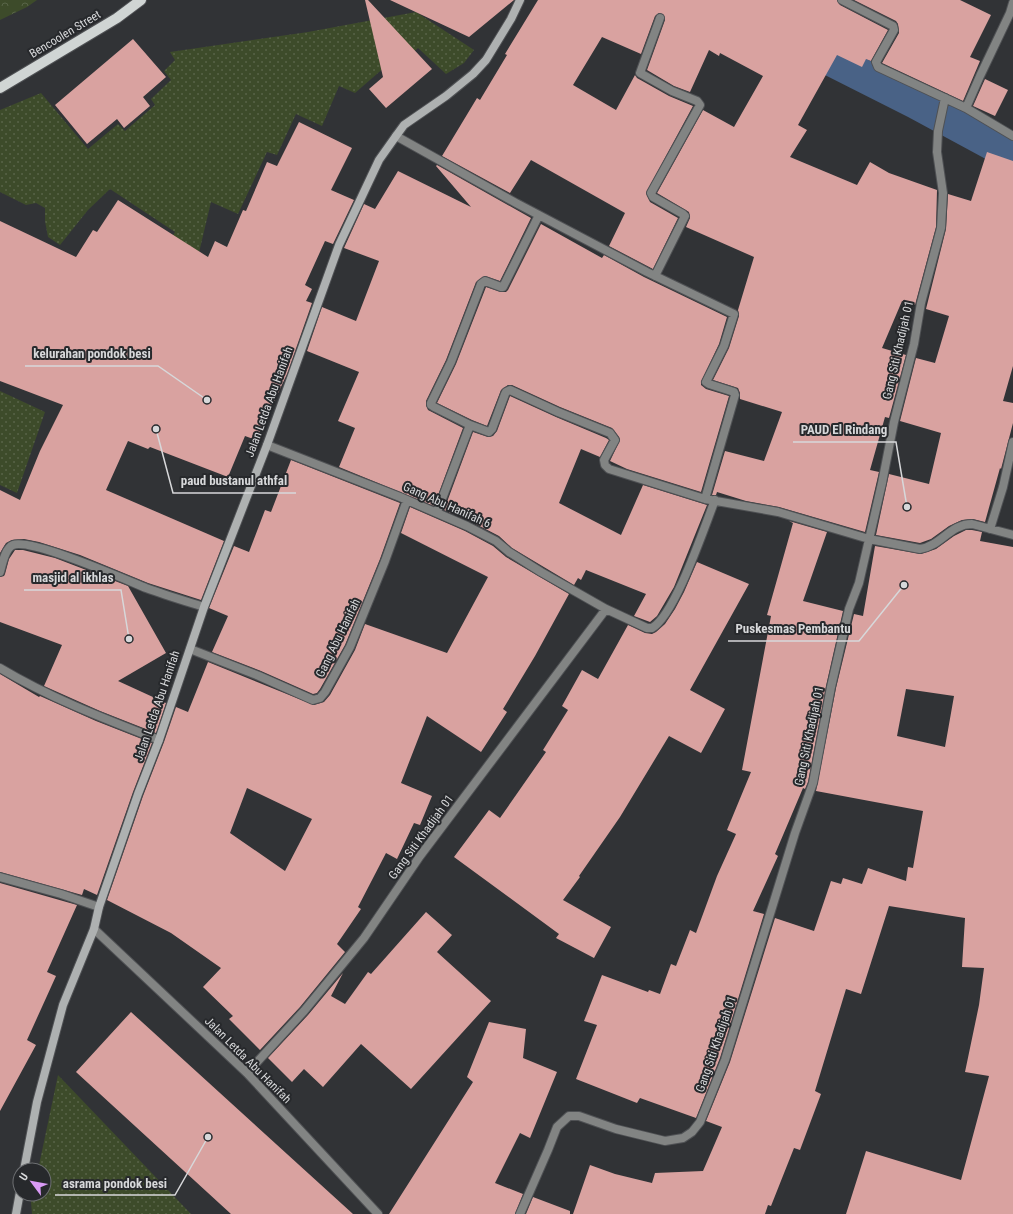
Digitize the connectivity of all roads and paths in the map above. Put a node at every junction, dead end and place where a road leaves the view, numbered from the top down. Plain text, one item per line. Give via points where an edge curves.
1 (141, 0) edge
2 (520, 0) edge
3 (842, 0) edge
4 (1013, 3) edge
5 (660, 18) dead end
6 (0, 88) edge
7 (945, 99) junction
8 (966, 108) junction
9 (396, 136) junction
10 (1013, 136) edge
11 (539, 215) junction
12 (655, 276) junction
13 (470, 425) junction
14 (1013, 442) edge
15 (267, 445) junction
16 (705, 499) junction
17 (407, 500) junction
18 (715, 500) junction
19 (437, 512) junction
20 (990, 529) junction
21 (1013, 535) edge
22 (869, 539) junction
23 (0, 572) edge
24 (204, 607) junction
25 (606, 609) junction
26 (190, 648) junction
27 (0, 668) edge
28 (159, 740) junction
29 (0, 877) edge
30 (99, 907) junction
31 (94, 929) junction
32 (247, 1073) junction
33 (26, 1162) edge
34 (18, 1202) edge
35 (16, 1214) edge
36 (378, 1214) edge
37 (520, 1214) edge

1 - 6 main road, Bencoolen Street via 117,18
2 - 9 street, Jalan Letda Abu Hanifah via 486,60 446,96 404,126
3 - 7 street via 894,26 876,62 878,67
4 - 8 street
5 - 12 street via 640,73 672,91 697,101 700,105 651,193 653,197 685,216
7 - 8 street
7 - 22 street, Gang Siti Khadijah 01 via 937,152 943,193 941,228 921,303
8 - 10 street
9 - 11 street
9 - 15 street, Jalan Letda Abu Hanifah via 379,160 339,245
11 - 12 street
11 - 13 street via 502,287 485,281 481,284 451,362 431,403 434,407
12 - 16 street via 734,314 724,346 706,382 734,392 735,395
13 - 16 street via 489,432 506,392 514,391 610,433 615,440 604,460 609,468
13 - 19 street
14 - 20 street
15 - 17 street, Gang Abu Hanifah 6
15 - 24 street, Jalan Letda Abu Hanifah
16 - 18 street
17 - 19 street, Gang Abu Hanifah 6
17 - 26 street, Gang Abu Hanifah via 350,647 320,698 313,700
18 - 22 street via 778,512
18 - 25 street, Gang Abu Hanifah 6 via 685,577 658,624 647,628
19 - 25 street, Gang Abu Hanifah 6 via 496,541 541,572
20 - 21 street
20 - 22 street via 972,524 962,526 928,548 920,549
22 - 37 street, Gang Siti Khadijah 01 via 831,687 813,783 795,832 725,1060 700,1122 683,1138 665,1142 579,1116 568,1116 557,1127
23 - 24 street via 9,548 21,544 61,554
24 - 26 street, Jalan Letda Abu Hanifah
25 - 32 street, Gang Siti Khadijah 01 via 420,856 364,938 304,1011
26 - 28 street, Jalan Letda Abu Hanifah
27 - 28 street via 64,701
28 - 30 street, Jalan Letda Abu Hanifah
29 - 30 street
30 - 31 street, Jalan Letda Abu Hanifah
31 - 32 street, Jalan Letda Abu Hanifah
31 - 33 street, Jalan Letda Abu Hanifah via 63,1005 37,1102
32 - 36 street, Jalan Letda Abu Hanifah
34 - 35 street

